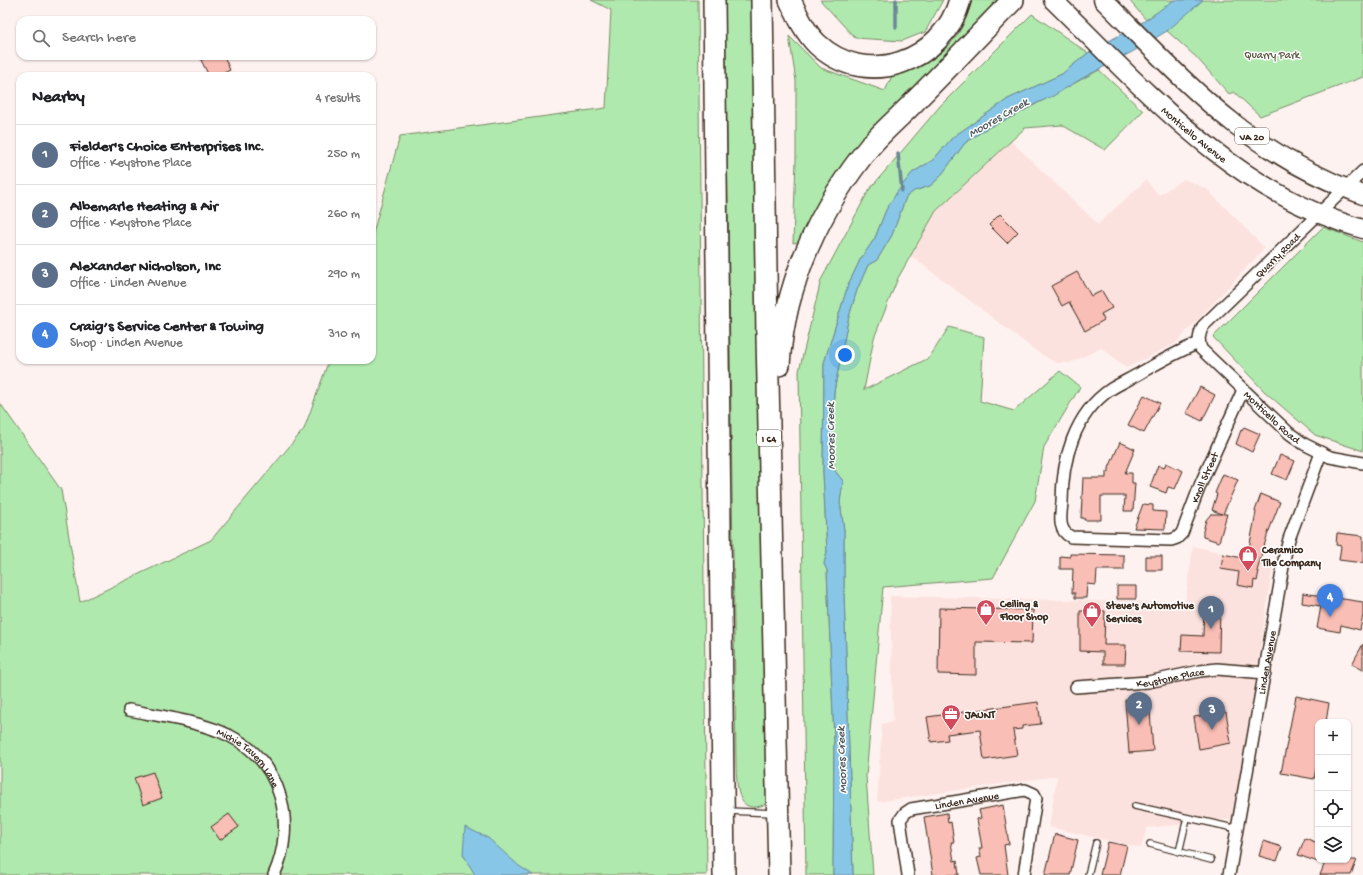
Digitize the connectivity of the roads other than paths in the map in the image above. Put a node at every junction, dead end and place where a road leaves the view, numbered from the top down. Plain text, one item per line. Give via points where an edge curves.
1 (714, 0) edge
2 (762, 0) edge
3 (790, 0) edge
4 (960, 0) edge
5 (1013, 0) edge
6 (1053, 0) edge
7 (1103, 0) edge
8 (1363, 171) edge
9 (1346, 189) junction
10 (1363, 196) edge
11 (1318, 213) junction
12 (1363, 229) edge
13 (1199, 343) junction
14 (1243, 390) junction
15 (1321, 453) junction
16 (1363, 463) edge
17 (771, 561) junction
18 (1266, 673) junction
19 (1076, 687) dead end
20 (129, 710) dead end
21 (1135, 806) dead end
22 (723, 810) junction
23 (777, 813) junction
24 (1187, 818) junction
25 (1238, 830) junction
26 (1096, 844) dead end
27 (1150, 844) dead end
28 (1179, 852) junction
29 (1211, 860) dead end
30 (274, 875) edge
31 (724, 875) edge
32 (779, 875) edge
33 (908, 875) edge
34 (1024, 875) edge
35 (1088, 875) edge
36 (1229, 875) edge

1 - 22 highway
2 - 17 highway, I 64
3 - 4 highway via 807,32 817,44 849,62 874,67 905,62 934,45 951,23
5 - 17 highway via 872,144 839,190 812,239 790,299 780,344
6 - 11 main road, Monticello Avenue via 1186,129 1217,154 1287,199
7 - 9 main road, VA 20 via 1171,66 1242,129 1309,172
8 - 9 street, Quarry Road
9 - 10 main road, VA 20
9 - 11 street, Quarry Road
11 - 12 main road, Monticello Avenue
11 - 13 street, Quarry Road via 1203,326 1199,333
13 - 14 street, Monticello Road
13 - 14 street, Knoll Street via 1110,390 1087,412 1077,427 1066,462 1061,518 1062,529 1066,534 1071,537 1171,540 1177,538 1182,533 1201,483
14 - 15 street, Monticello Road via 1289,433
15 - 16 street, Monticello Road via 1349,462
15 - 18 street, Linden Avenue via 1288,544
17 - 23 highway, I 64
18 - 19 street, Keystone Place via 1217,669 1148,682
18 - 25 street, Linden Avenue
20 - 30 street, Michie Tavern Lane via 220,731 243,743 260,758 277,784 285,816 282,853
21 - 24 lane
22 - 23 lane
22 - 31 highway
23 - 32 highway, I 64
24 - 25 lane
24 - 28 lane
25 - 36 street, Linden Avenue
26 - 35 lane
27 - 28 lane
28 - 29 lane
33 - 34 street, Linden Avenue via 900,820 905,813 1025,790 1034,794 1036,798

